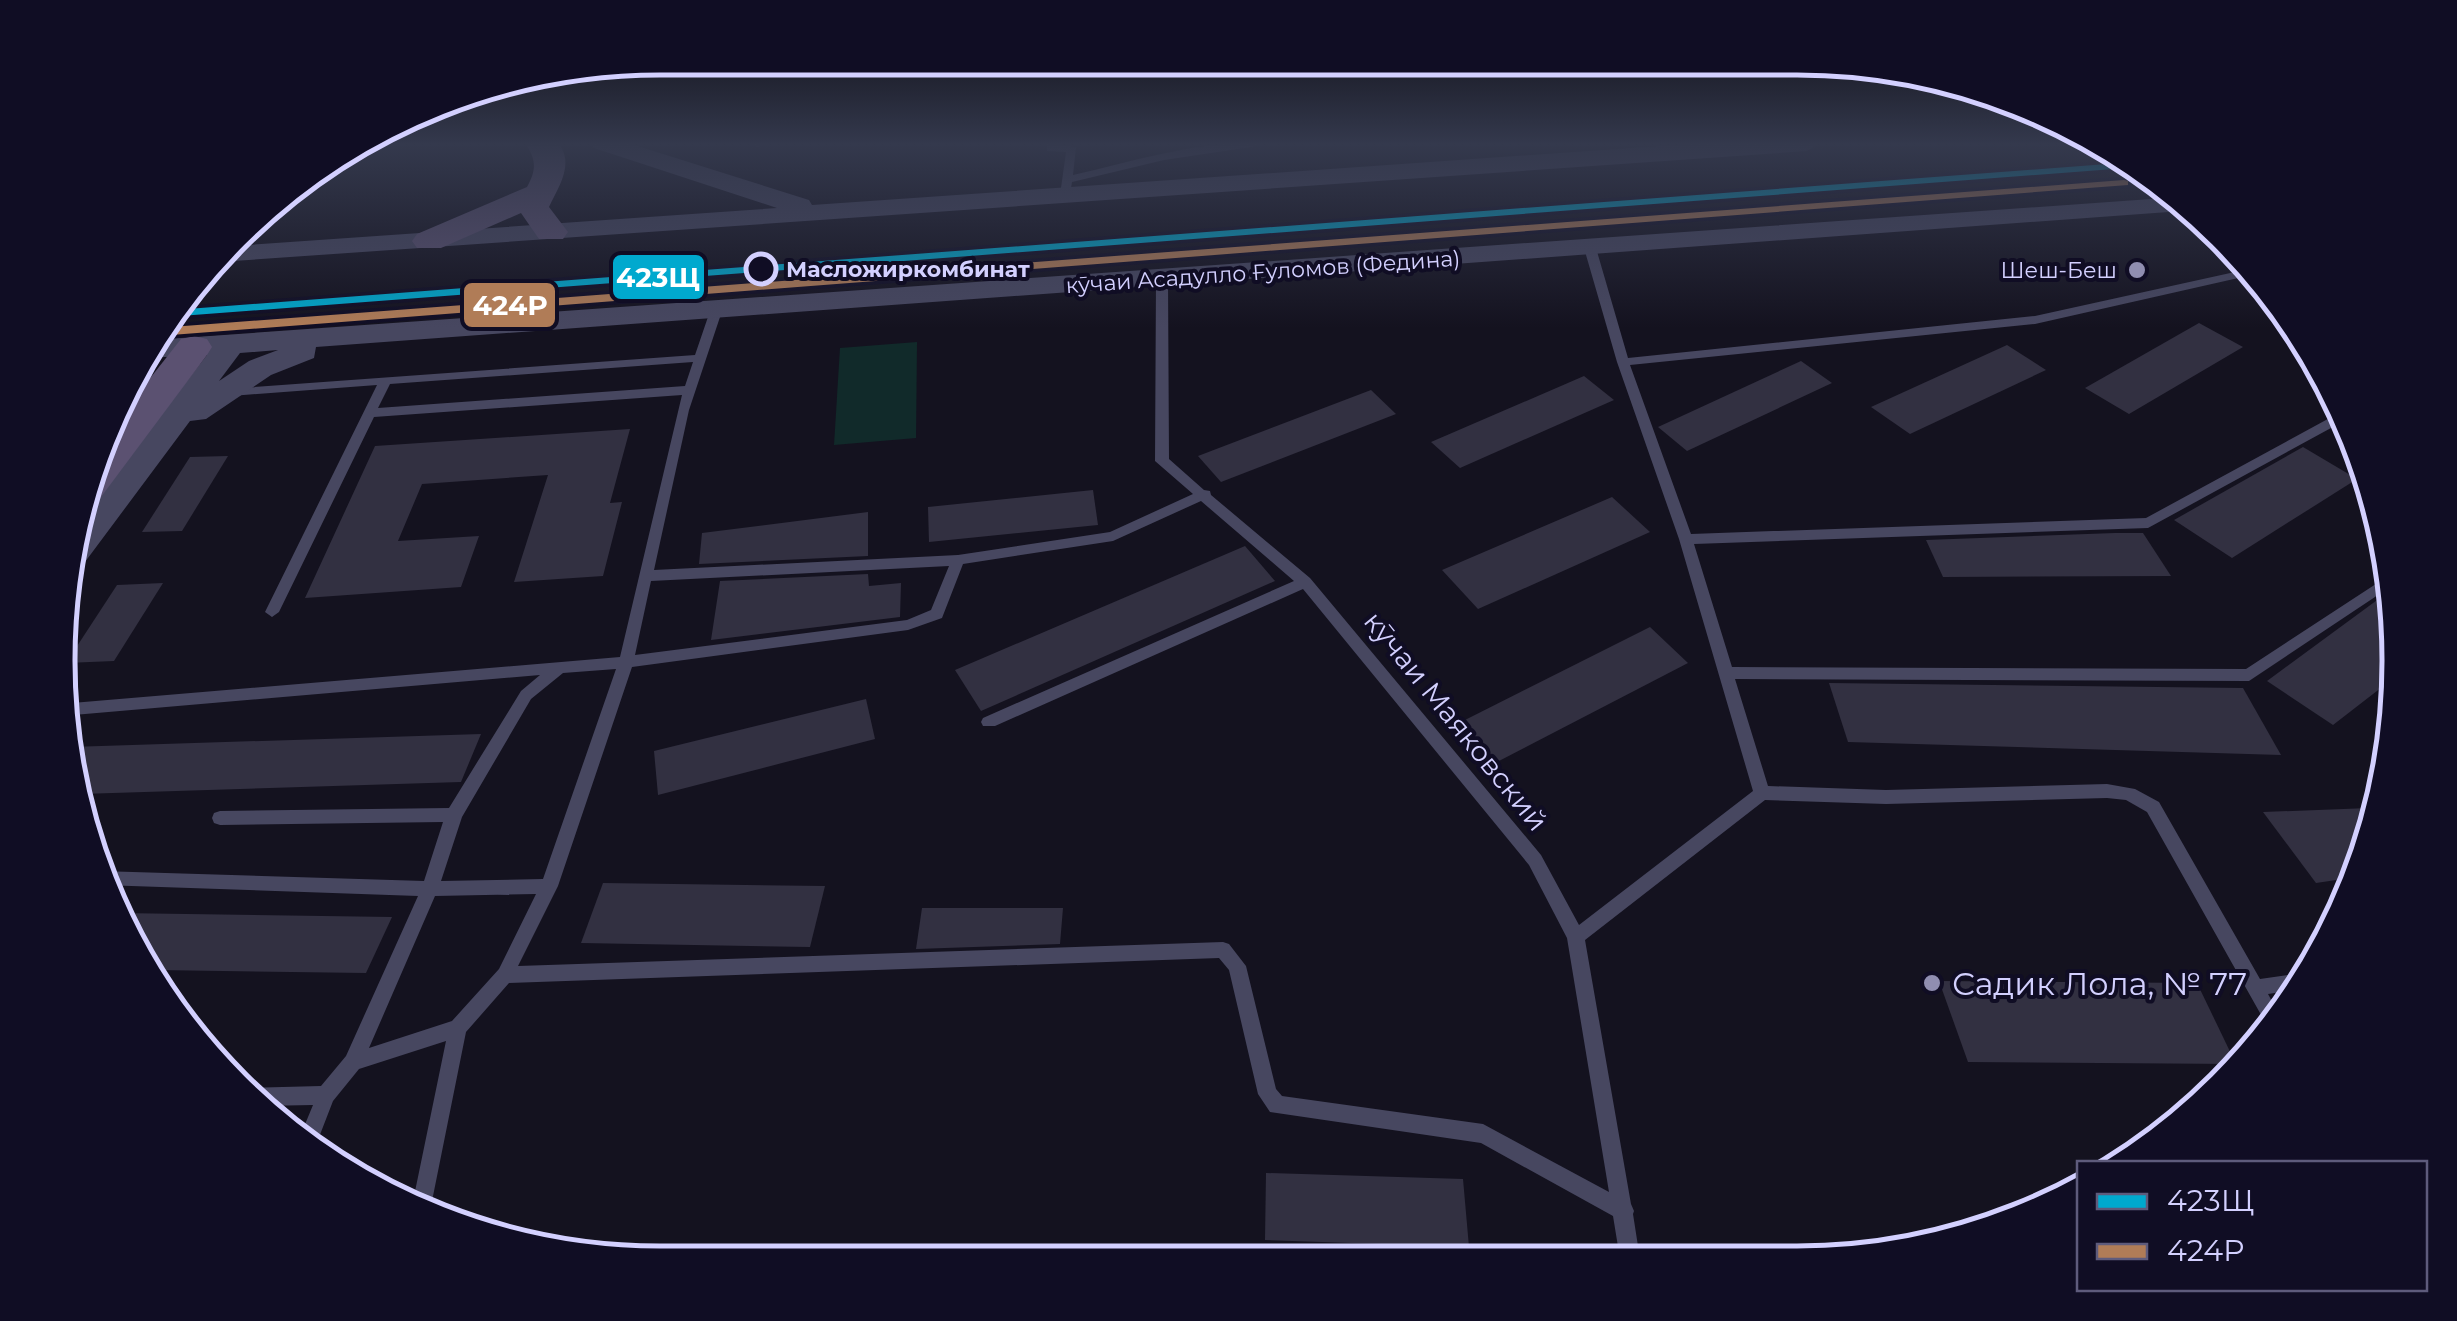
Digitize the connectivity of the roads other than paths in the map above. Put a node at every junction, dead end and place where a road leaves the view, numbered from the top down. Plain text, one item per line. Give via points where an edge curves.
1 (513, 205) edge
2 (534, 205) edge
3 (691, 205) edge
4 (797, 205) edge
5 (903, 205) edge
6 (2165, 206) edge
7 (821, 212) junction
8 (668, 223) junction
9 (551, 232) junction
10 (429, 242) junction
11 (1590, 248) junction
12 (238, 254) edge
13 (2238, 275) edge
14 (1162, 279) junction
15 (716, 311) junction
16 (363, 336) junction
17 (212, 346) junction
18 (165, 349) edge
19 (700, 358) junction
20 (1623, 362) junction
21 (385, 381) junction
22 (690, 390) junction
23 (217, 394) junction
24 (370, 412) junction
25 (2331, 423) edge
26 (158, 442) junction
27 (110, 461) edge
28 (1205, 494) junction
29 (90, 531) edge
30 (1686, 539) junction
31 (958, 560) junction
32 (645, 576) junction
33 (1305, 582) junction
34 (2377, 589) edge
35 (272, 612) dead end
36 (626, 662) junction
37 (559, 668) junction
38 (1727, 673) junction
39 (77, 709) edge
40 (990, 722) dead end
41 (1762, 793) junction
42 (454, 815) junction
43 (220, 818) dead end
44 (118, 879) edge
45 (549, 886) junction
46 (430, 889) junction
47 (1576, 937) junction
48 (505, 974) junction
49 (2285, 984) edge
50 (2256, 988) junction
51 (2267, 1009) edge
52 (458, 1028) junction
53 (353, 1062) junction
54 (269, 1096) edge
55 (326, 1096) junction
56 (312, 1131) edge
57 (424, 1196) edge
58 (1624, 1210) junction
59 (1628, 1246) edge

1 - 10 main road
2 - 9 main road
3 - 8 street
4 - 7 street
5 - 7 street
6 - 11 street, кӯчаи Асадулло Ғуломов (Федина)
7 - 8 street
8 - 9 street
9 - 10 street
10 - 12 street
11 - 14 street, кӯчаи Асадулло Ғуломов (Федина)
11 - 20 lane
13 - 20 lane via 2034,320
14 - 15 street, кӯчаи Асадулло Ғуломов (Федина)
14 - 28 lane, кӯчаи Маяковский via 1162,460
15 - 16 street, кӯчаи Асадулло Ғуломов (Федина)
15 - 19 lane
16 - 17 street, кӯчаи Асадулло Ғуломов (Федина)
16 - 23 street via 260,368
17 - 18 street, кӯчаи Асадулло Ғуломов (Федина)
17 - 26 street
17 - 27 main road
19 - 21 lane
19 - 22 lane
20 - 30 lane
21 - 23 lane
21 - 24 lane
22 - 24 lane
22 - 32 lane
23 - 26 street
24 - 35 lane
25 - 30 lane via 2148,523
26 - 29 street
28 - 31 lane via 1113,536
28 - 33 lane, кӯчаи Маяковский
30 - 38 lane
31 - 32 lane
31 - 36 lane via 937,614 908,625
32 - 36 lane
33 - 40 lane
33 - 47 lane, кӯчаи Маяковский via 1535,860
34 - 38 lane via 2249,675
36 - 37 lane
36 - 45 lane
37 - 39 lane
37 - 42 lane via 526,695
38 - 41 lane
41 - 47 lane
41 - 50 lane via 2129,794 2153,808
42 - 43 lane
42 - 46 lane
44 - 46 lane
45 - 46 lane
45 - 48 lane
46 - 53 lane
47 - 58 lane, кӯчаи Маяковский
48 - 52 lane
48 - 58 lane via 1224,950 1236,966 1268,1094 1277,1106 1483,1134
49 - 50 lane
50 - 51 lane
52 - 53 lane
52 - 57 lane
53 - 55 lane
54 - 55 lane
55 - 56 lane
58 - 59 lane, кӯчаи Маяковский

